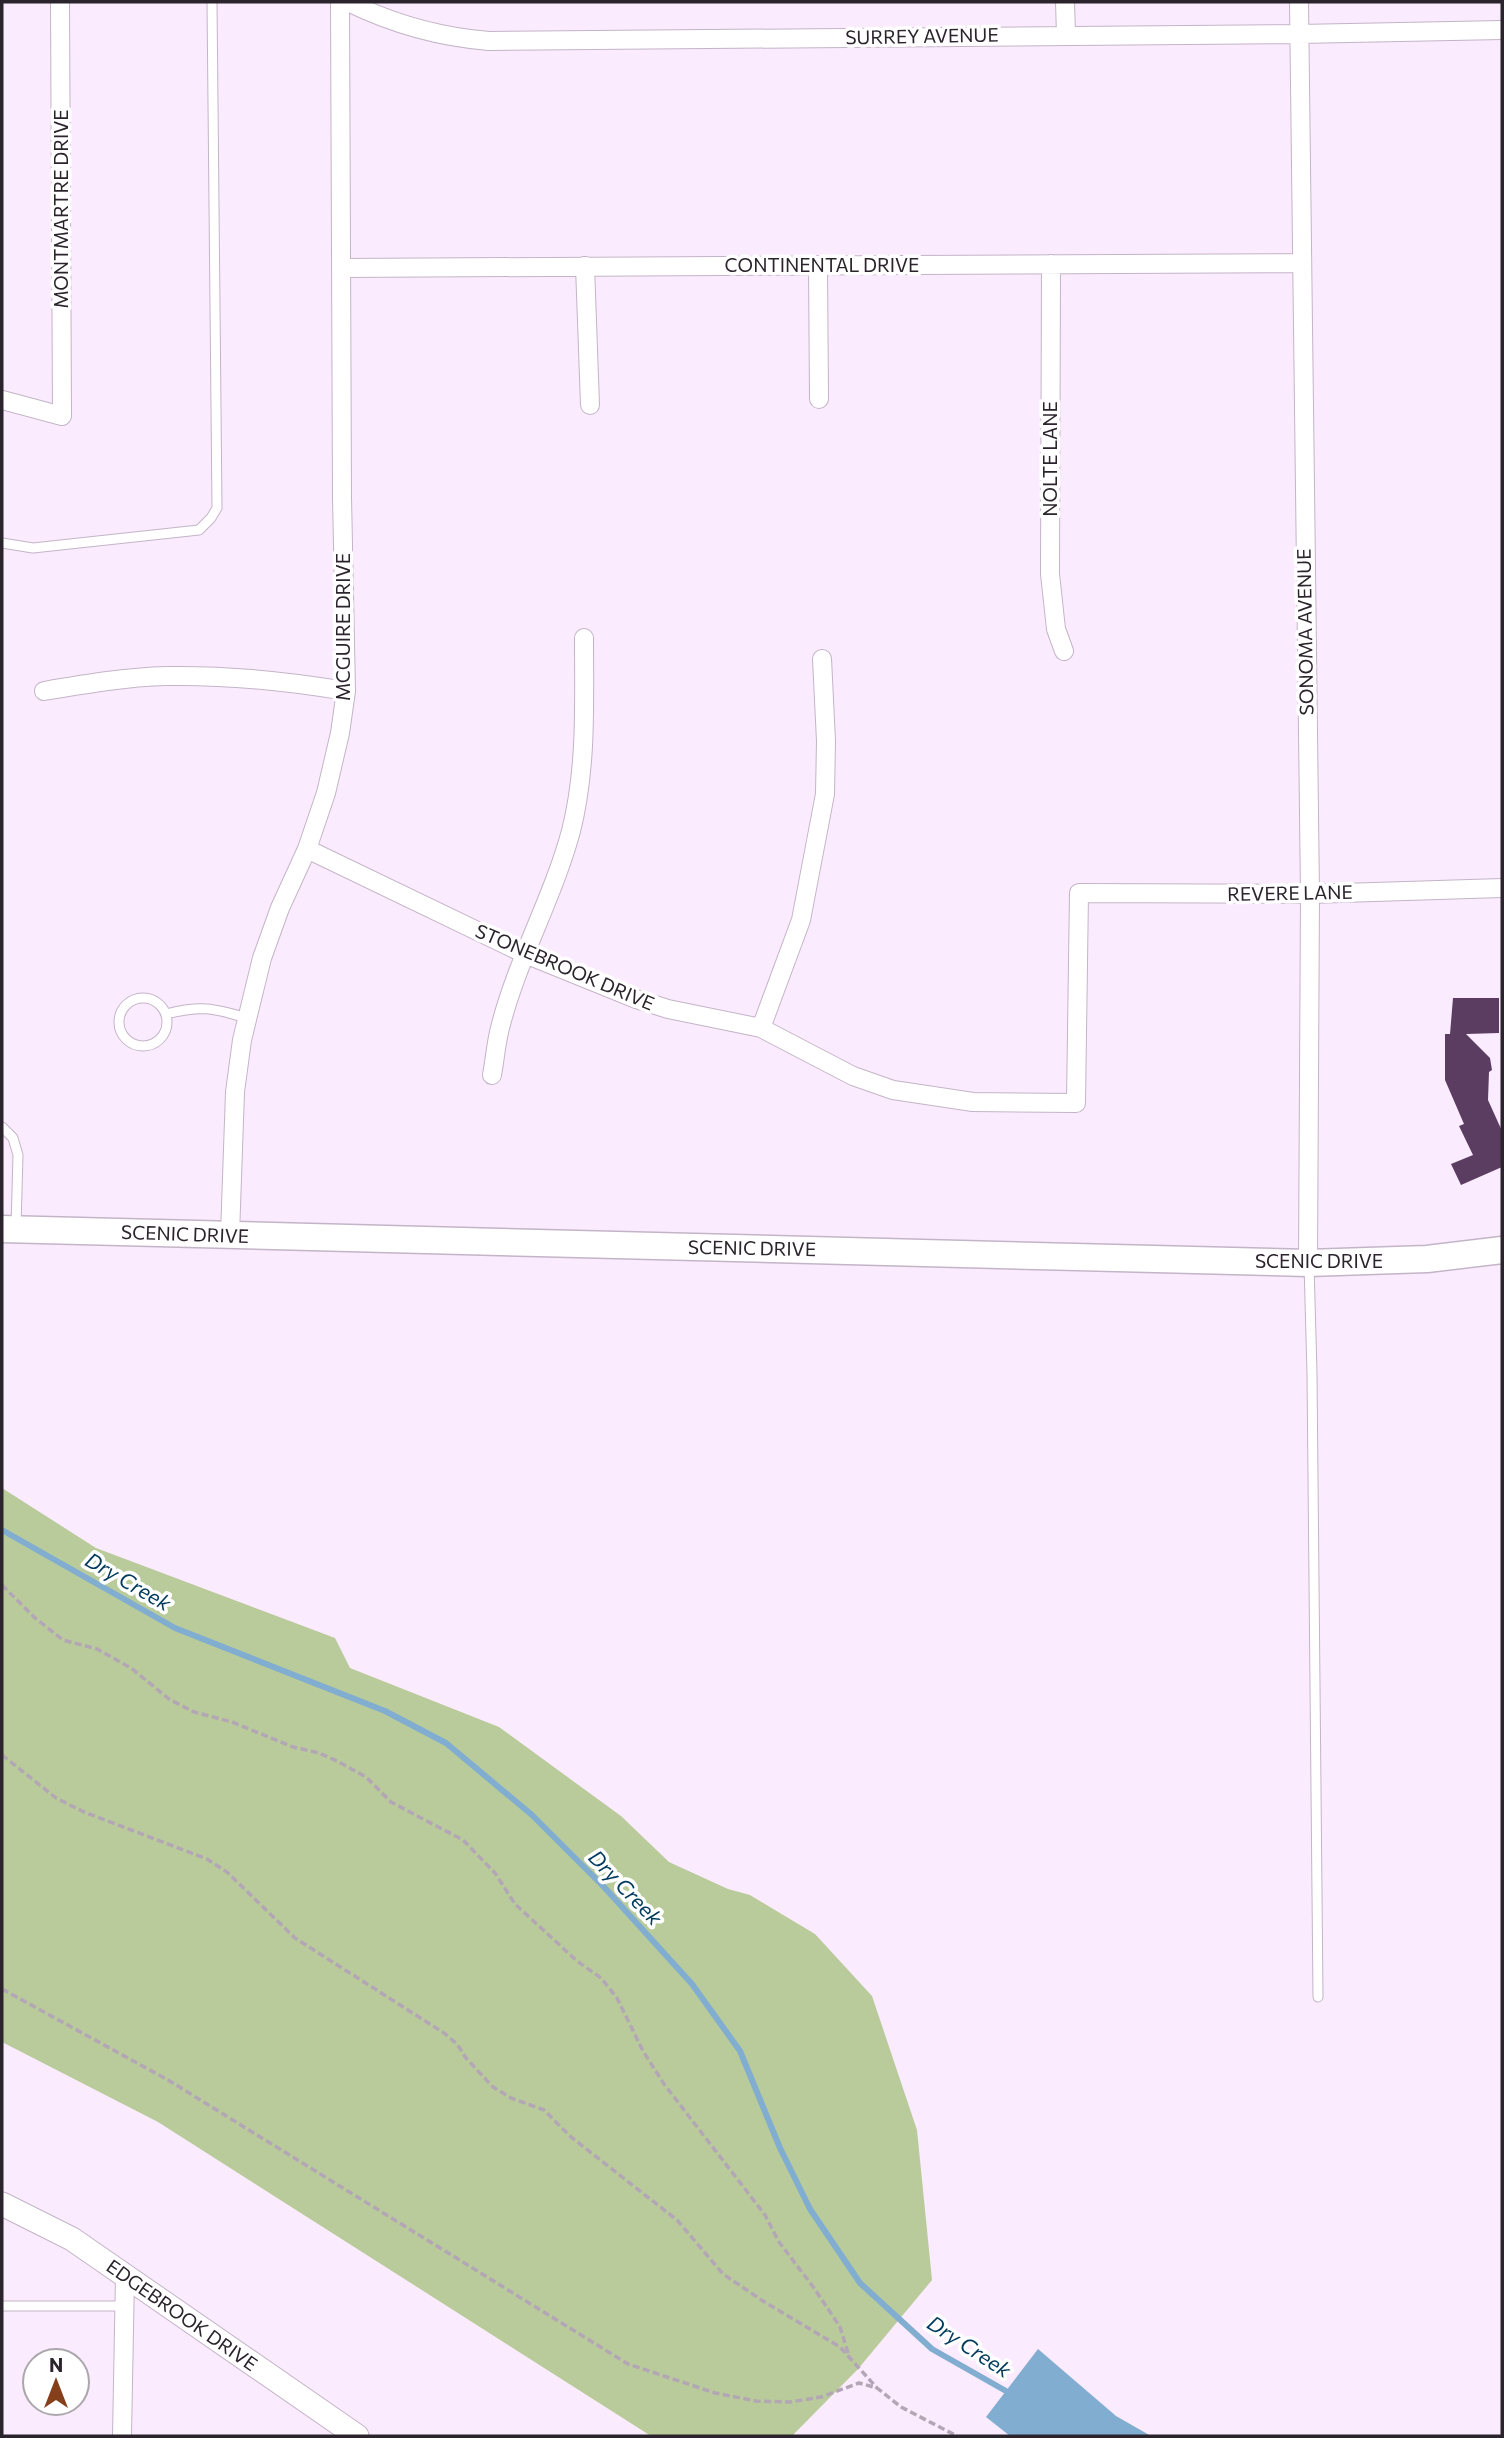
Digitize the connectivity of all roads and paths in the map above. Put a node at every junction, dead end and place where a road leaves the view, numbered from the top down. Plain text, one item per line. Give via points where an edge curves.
1 (60, 2) edge
2 (212, 2) edge
3 (340, 2) edge
4 (348, 2) edge
5 (1065, 2) edge
6 (1299, 2) edge
7 (1502, 30) edge
8 (1299, 34) junction
9 (1066, 35) junction
10 (1301, 263) junction
11 (1051, 264) junction
12 (818, 265) junction
13 (585, 266) junction
14 (342, 268) junction
15 (819, 399) dead end
16 (2, 400) edge
17 (590, 405) dead end
18 (2, 543) edge
19 (584, 638) dead end
20 (1064, 651) dead end
21 (822, 659) dead end
22 (44, 691) dead end
23 (346, 691) junction
24 (307, 849) junction
25 (1502, 888) edge
26 (1310, 894) junction
27 (525, 954) junction
28 (166, 1014) junction
29 (247, 1018) junction
30 (761, 1028) junction
31 (492, 1075) dead end
32 (1076, 1103) joint
33 (2, 1128) edge
34 (9, 1229) edge
35 (230, 1235) junction
36 (1502, 1250) edge
37 (1308, 1263) junction
38 (2, 1585) edge
39 (2, 1755) edge
40 (2, 1989) edge
41 (1318, 1997) dead end
42 (2, 2204) edge
43 (125, 2276) junction
44 (2, 2306) edge
45 (125, 2306) junction
46 (849, 2356) junction
47 (877, 2388) junction
48 (122, 2436) edge
49 (357, 2436) edge
50 (957, 2436) edge

1 - 16 street, MONTMARTRE DRIVE via 62,416
2 - 18 lane via 217,508 199,530 33,548
3 - 14 street, MCGUIRE DRIVE
4 - 9 street, SURREY AVENUE via 418,30 489,41
5 - 9 street
6 - 8 street, SONOMA AVENUE
7 - 8 street, SURREY AVENUE
8 - 9 street, SURREY AVENUE
8 - 10 street, SONOMA AVENUE
10 - 11 street, CONTINENTAL DRIVE
10 - 26 street, SONOMA AVENUE
11 - 12 street, CONTINENTAL DRIVE
11 - 20 street, NOLTE LANE via 1050,574 1056,629
12 - 13 street, CONTINENTAL DRIVE
12 - 15 street
13 - 14 street, CONTINENTAL DRIVE
13 - 17 street
14 - 23 street, MCGUIRE DRIVE
19 - 27 street via 584,728 572,827
21 - 30 street via 825,794 801,920
22 - 23 street via 108,680 178,676 243,677
23 - 24 street, MCGUIRE DRIVE via 326,793
24 - 27 street, STONEBROOK DRIVE
24 - 29 street, MCGUIRE DRIVE via 262,958
25 - 26 street, REVERE LANE
26 - 32 street, REVERE LANE via 1079,893
26 - 37 street, SONOMA AVENUE
27 - 30 street, STONEBROOK DRIVE via 636,999
27 - 31 street via 500,1027
28 - 28 lane via 154,1000 135,999 121,1011 120,1030 132,1044 151,1045 165,1033
28 - 29 lane via 212,1008
29 - 35 street, MCGUIRE DRIVE via 235,1092
30 - 32 street, STONEBROOK DRIVE via 853,1076 893,1090 973,1102
33 - 34 lane via 13,1138 19,1155
34 - 35 main road, SCENIC DRIVE
35 - 37 main road, SCENIC DRIVE
36 - 37 main road, SCENIC DRIVE via 1427,1259
37 - 41 lane
38 - 46 path via 63,1640 97,1649 131,1668 169,1699 194,1712 337,1761 366,1777 391,1802 463,1840 495,1873 515,1904 601,1978 617,1998 664,2084 765,2215 779,2242 834,2317
39 - 46 path via 56,1798 184,1849 227,1872 295,1938 444,2033 493,2087 544,2110 571,2137 677,2220 723,2274
40 - 47 path via 167,2080 628,2364 715,2393 755,2401 821,2397 859,2383
42 - 43 street, EDGEBROOK DRIVE via 72,2239
43 - 45 street
43 - 49 street, EDGEBROOK DRIVE
44 - 45 lane
45 - 48 street
46 - 47 path
47 - 50 path via 901,2407

